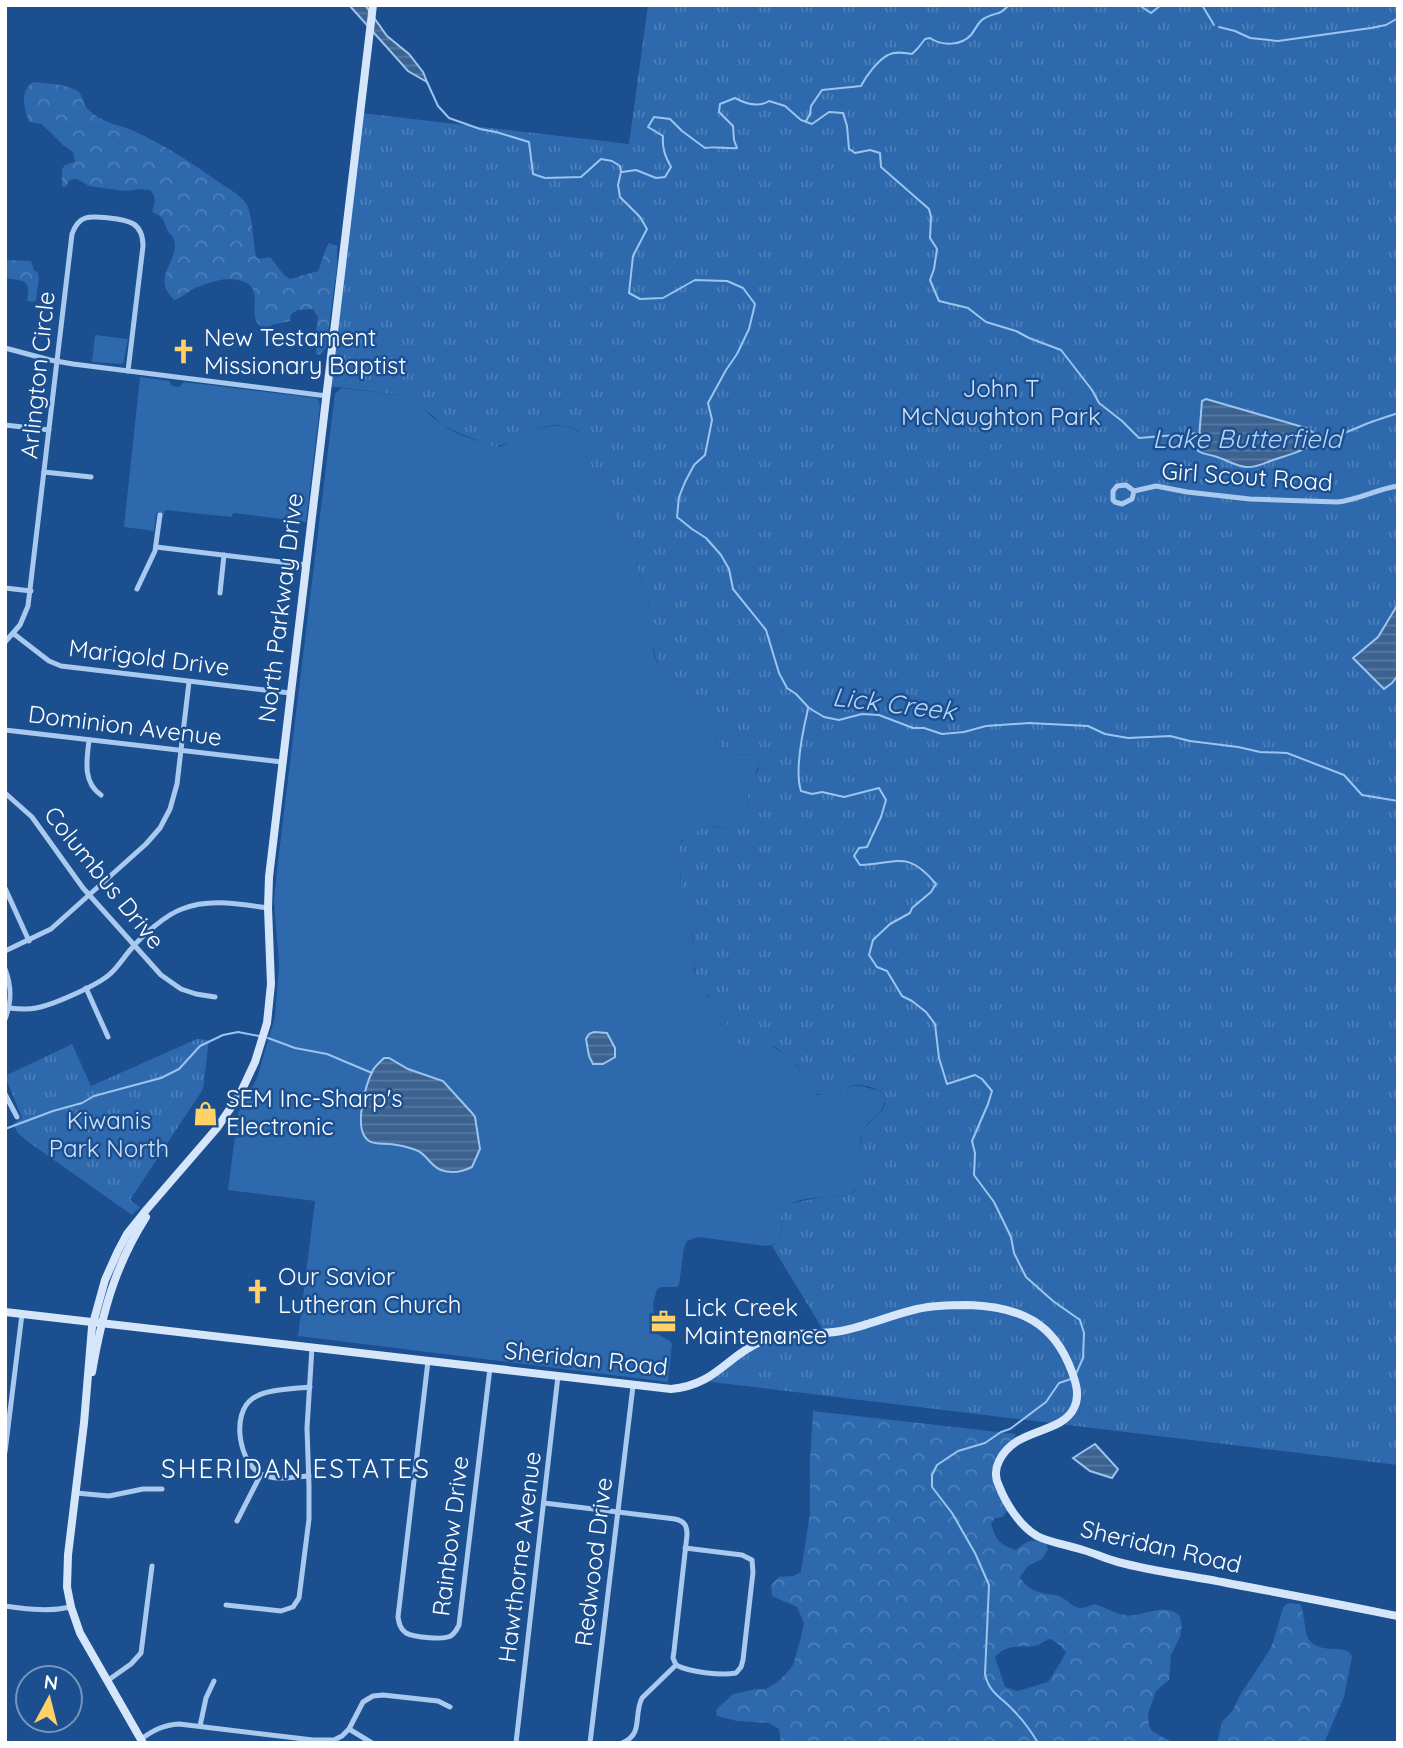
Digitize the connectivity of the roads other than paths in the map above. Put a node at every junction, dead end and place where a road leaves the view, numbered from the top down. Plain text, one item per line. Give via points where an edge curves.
1 (373, 5) edge
2 (76, 215) dead end
3 (80, 220) junction
4 (5, 348) edge
5 (57, 362) junction
6 (128, 371) junction
7 (176, 377) junction
8 (175, 386) dead end
9 (327, 396) junction
10 (5, 425) edge
11 (49, 430) junction
12 (44, 472) junction
13 (91, 478) dead end
14 (1398, 486) edge
15 (1134, 491) dead end
16 (160, 515) dead end
17 (156, 547) junction
18 (224, 555) junction
19 (306, 565) junction
20 (5, 588) edge
21 (137, 589) dead end
22 (31, 591) junction
23 (220, 593) dead end
24 (14, 634) junction
25 (5, 642) edge
26 (189, 682) junction
27 (290, 693) junction
28 (5, 730) edge
29 (89, 740) junction
30 (181, 751) junction
31 (282, 762) junction
32 (5, 793) edge
33 (101, 795) dead end
34 (5, 888) edge
35 (90, 895) junction
36 (268, 908) junction
37 (29, 941) junction
38 (134, 945) junction
39 (5, 951) edge
40 (5, 969) edge
41 (86, 988) junction
42 (215, 997) dead end
43 (9, 1008) junction
44 (5, 1019) edge
45 (108, 1037) dead end
46 (5, 1094) edge
47 (17, 1116) dead end
48 (102, 1303) junction
49 (5, 1312) edge
50 (22, 1314) junction
51 (74, 1319) junction
52 (97, 1322) junction
53 (121, 1325) junction
54 (94, 1339) junction
55 (312, 1347) junction
56 (428, 1361) junction
57 (490, 1368) junction
58 (558, 1376) junction
59 (633, 1386) junction
60 (310, 1387) junction
61 (5, 1452) edge
62 (261, 1474) junction
63 (309, 1476) junction
64 (162, 1489) dead end
65 (76, 1493) junction
66 (544, 1503) junction
67 (618, 1512) junction
68 (237, 1521) dead end
69 (685, 1548) junction
70 (152, 1566) dead end
71 (226, 1605) dead end
72 (5, 1606) edge
73 (71, 1607) junction
74 (1398, 1616) edge
75 (676, 1665) junction
76 (107, 1681) junction
77 (214, 1681) dead end
78 (450, 1707) dead end
79 (200, 1727) junction
80 (349, 1729) junction
81 (142, 1741) edge
82 (372, 1743) edge
83 (516, 1743) edge
84 (590, 1743) edge
85 (622, 1743) edge

1 - 9 main road, North Parkway Drive
2 - 3 street
3 - 5 street, Arlington Circle via 72,234
3 - 6 street via 90,216 131,222 143,239
4 - 5 street
5 - 6 street
5 - 11 street, Arlington Circle
6 - 7 street
7 - 8 street
7 - 9 street
9 - 19 main road, North Parkway Drive
10 - 11 street
11 - 12 street, Arlington Circle
12 - 13 street
12 - 22 street, Arlington Circle
14 - 15 street, Girl Scout Road via 1337,502 1250,499 1156,486
16 - 17 street
17 - 18 street
17 - 21 street
18 - 19 street
18 - 23 street
19 - 27 main road, North Parkway Drive
20 - 22 street
22 - 24 street, Arlington Circle
24 - 25 street, Arlington Circle
24 - 26 street, Marigold Drive via 61,666
26 - 27 street, Marigold Drive
26 - 30 street
27 - 31 main road, North Parkway Drive
28 - 29 street, Dominion Avenue
29 - 30 street, Dominion Avenue
29 - 33 street via 88,778
30 - 31 street, Dominion Avenue
30 - 35 street via 175,792 160,828
31 - 36 main road, North Parkway Drive
32 - 35 street, Columbus Drive via 40,827
34 - 37 street
35 - 37 street via 51,929
35 - 38 street, Columbus Drive
36 - 38 street via 212,902 190,906 170,915
36 - 48 main road, North Parkway Drive via 268,1013 249,1076 232,1107 139,1228
37 - 39 street
38 - 41 street via 110,975
38 - 42 street, Columbus Drive via 176,987
40 - 43 street
41 - 43 street via 37,1008
41 - 45 street
43 - 44 street
46 - 47 street
48 - 51 main road
48 - 52 main road, North Parkway Drive
48 - 53 main road
49 - 50 main road, Sheridan Road
50 - 51 main road, Sheridan Road
50 - 61 street
51 - 52 main road, Sheridan Road
51 - 54 main road
52 - 53 main road, Sheridan Road
52 - 54 main road, North Parkway Drive
53 - 54 main road
53 - 55 main road, Sheridan Road
54 - 65 main road, North Parkway Drive
55 - 56 main road, Sheridan Road
55 - 60 street
56 - 57 main road, Sheridan Road
56 - 57 street, Rainbow Drive via 398,1617 406,1633 441,1639 455,1632 461,1614
57 - 58 main road, Sheridan Road
58 - 59 main road, Sheridan Road
58 - 66 street, Hawthorne Avenue
59 - 67 street, Redwood Drive
59 - 74 main road, Sheridan Road via 690,1386 714,1375 745,1350 790,1334 843,1331 916,1309 950,1305 1004,1309 1031,1319 1052,1336 1073,1376 1077,1401 1059,1423 1017,1441 1004,1452 996,1468 1000,1489 1031,1531 1118,1562
60 - 62 street via 262,1394 244,1408 242,1446 248,1463
60 - 63 street
62 - 63 street
62 - 68 street
63 - 71 street via 308,1525 297,1602 281,1611
64 - 65 street via 109,1496
65 - 73 main road, North Parkway Drive via 67,1566
66 - 67 street
66 - 83 street, Hawthorne Avenue
67 - 69 street via 676,1519 685,1524
67 - 84 street, Redwood Drive
69 - 75 street via 673,1655
69 - 75 street via 746,1556 753,1568 739,1670 726,1674
70 - 76 street via 141,1653
72 - 73 street via 38,1611
73 - 76 main road, North Parkway Drive
75 - 85 street via 642,1698 634,1735
76 - 81 main road, North Parkway Drive
77 - 79 street
78 - 80 street via 438,1701 373,1696 361,1704
79 - 80 street via 326,1741
79 - 81 street via 166,1725
80 - 82 street

